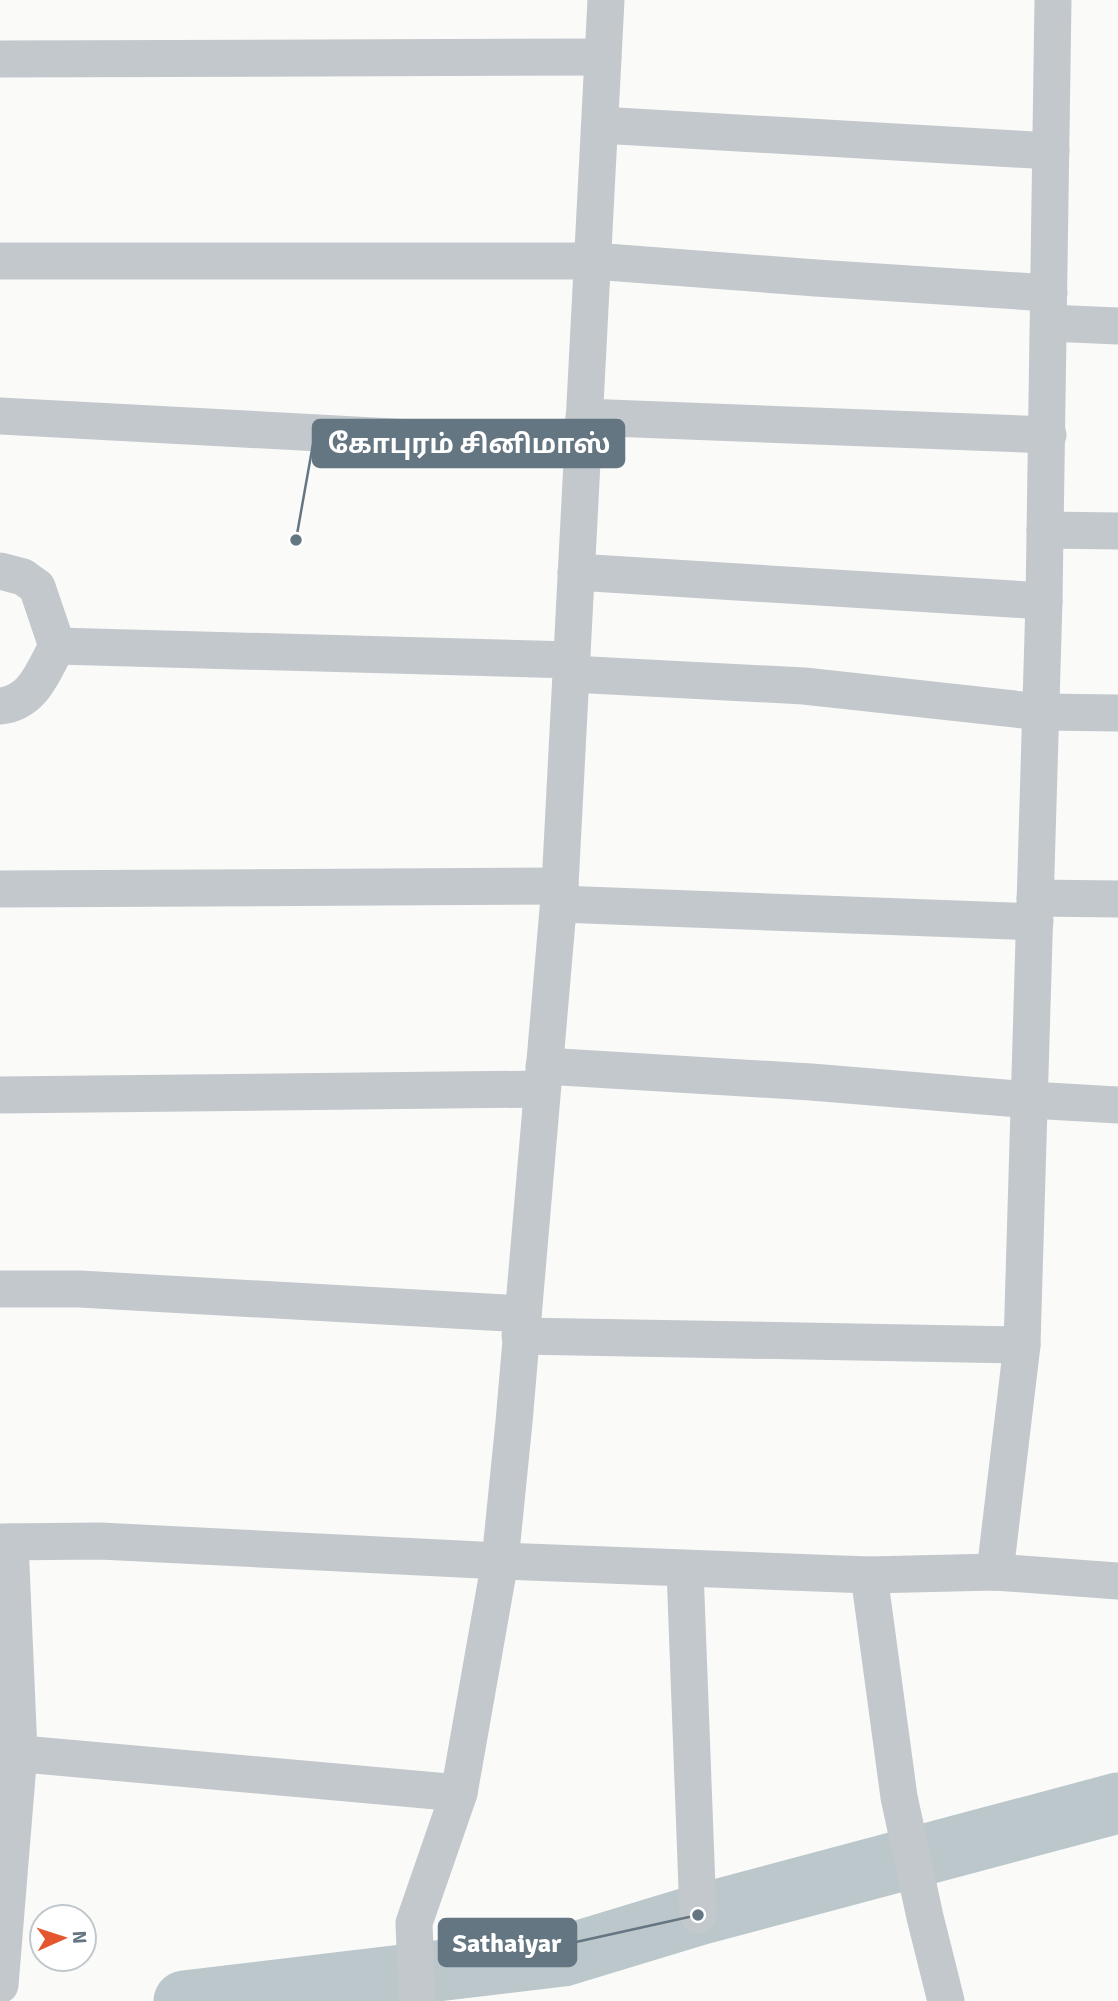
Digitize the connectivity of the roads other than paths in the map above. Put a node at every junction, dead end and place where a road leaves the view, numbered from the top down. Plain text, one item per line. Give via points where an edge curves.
1 (606, 0) edge
2 (1053, 0) edge
3 (603, 57) junction
4 (0, 59) edge
5 (600, 125) junction
6 (1051, 151) junction
7 (0, 261) edge
8 (593, 261) junction
9 (1049, 308) junction
10 (1118, 326) edge
11 (0, 416) edge
12 (583, 432) junction
13 (1048, 435) junction
14 (1045, 530) junction
15 (1118, 531) edge
16 (0, 571) edge
17 (576, 572) junction
18 (1044, 601) junction
19 (57, 646) junction
20 (572, 667) junction
21 (0, 706) edge
22 (1041, 712) junction
23 (1118, 713) edge
24 (0, 889) edge
25 (560, 895) junction
26 (1118, 899) edge
27 (1035, 910) junction
28 (543, 1078) junction
29 (0, 1095) edge
30 (1030, 1100) junction
31 (1118, 1105) edge
32 (0, 1289) edge
33 (522, 1325) junction
34 (1022, 1345) junction
35 (5, 1542) edge
36 (500, 1561) junction
37 (685, 1569) junction
38 (995, 1572) junction
39 (869, 1575) junction
40 (1118, 1581) edge
41 (10, 1752) edge
42 (459, 1793) junction
43 (6, 1847) edge
44 (698, 1915) dead end
45 (0, 1985) edge
46 (416, 2001) edge
47 (946, 2001) edge

1 - 3 street
2 - 6 street
3 - 4 street
3 - 5 street
5 - 6 street
5 - 8 street
6 - 9 street
7 - 8 street
8 - 9 street via 816,278
8 - 12 street
9 - 10 street
9 - 13 street
11 - 12 street
12 - 13 street
12 - 17 street
13 - 14 street
14 - 15 street
14 - 18 street
16 - 19 street via 23,577 37,587
17 - 18 street
17 - 20 street
18 - 22 street
19 - 20 street
19 - 21 street via 33,691 13,705
20 - 22 street
20 - 25 street
22 - 23 street
22 - 27 street
24 - 25 street
25 - 27 street
25 - 28 street
26 - 27 street
27 - 30 street
28 - 29 street
28 - 30 street via 811,1082
28 - 33 street
30 - 31 street
30 - 34 street
32 - 33 street via 80,1289
33 - 34 street
33 - 36 street
34 - 38 street
35 - 36 street via 100,1541
35 - 41 street
36 - 37 street
36 - 42 street
37 - 39 street
37 - 44 street
38 - 39 street
38 - 40 street
39 - 47 street via 899,1797
41 - 42 street
41 - 43 street
42 - 46 street via 414,1923
43 - 45 street

